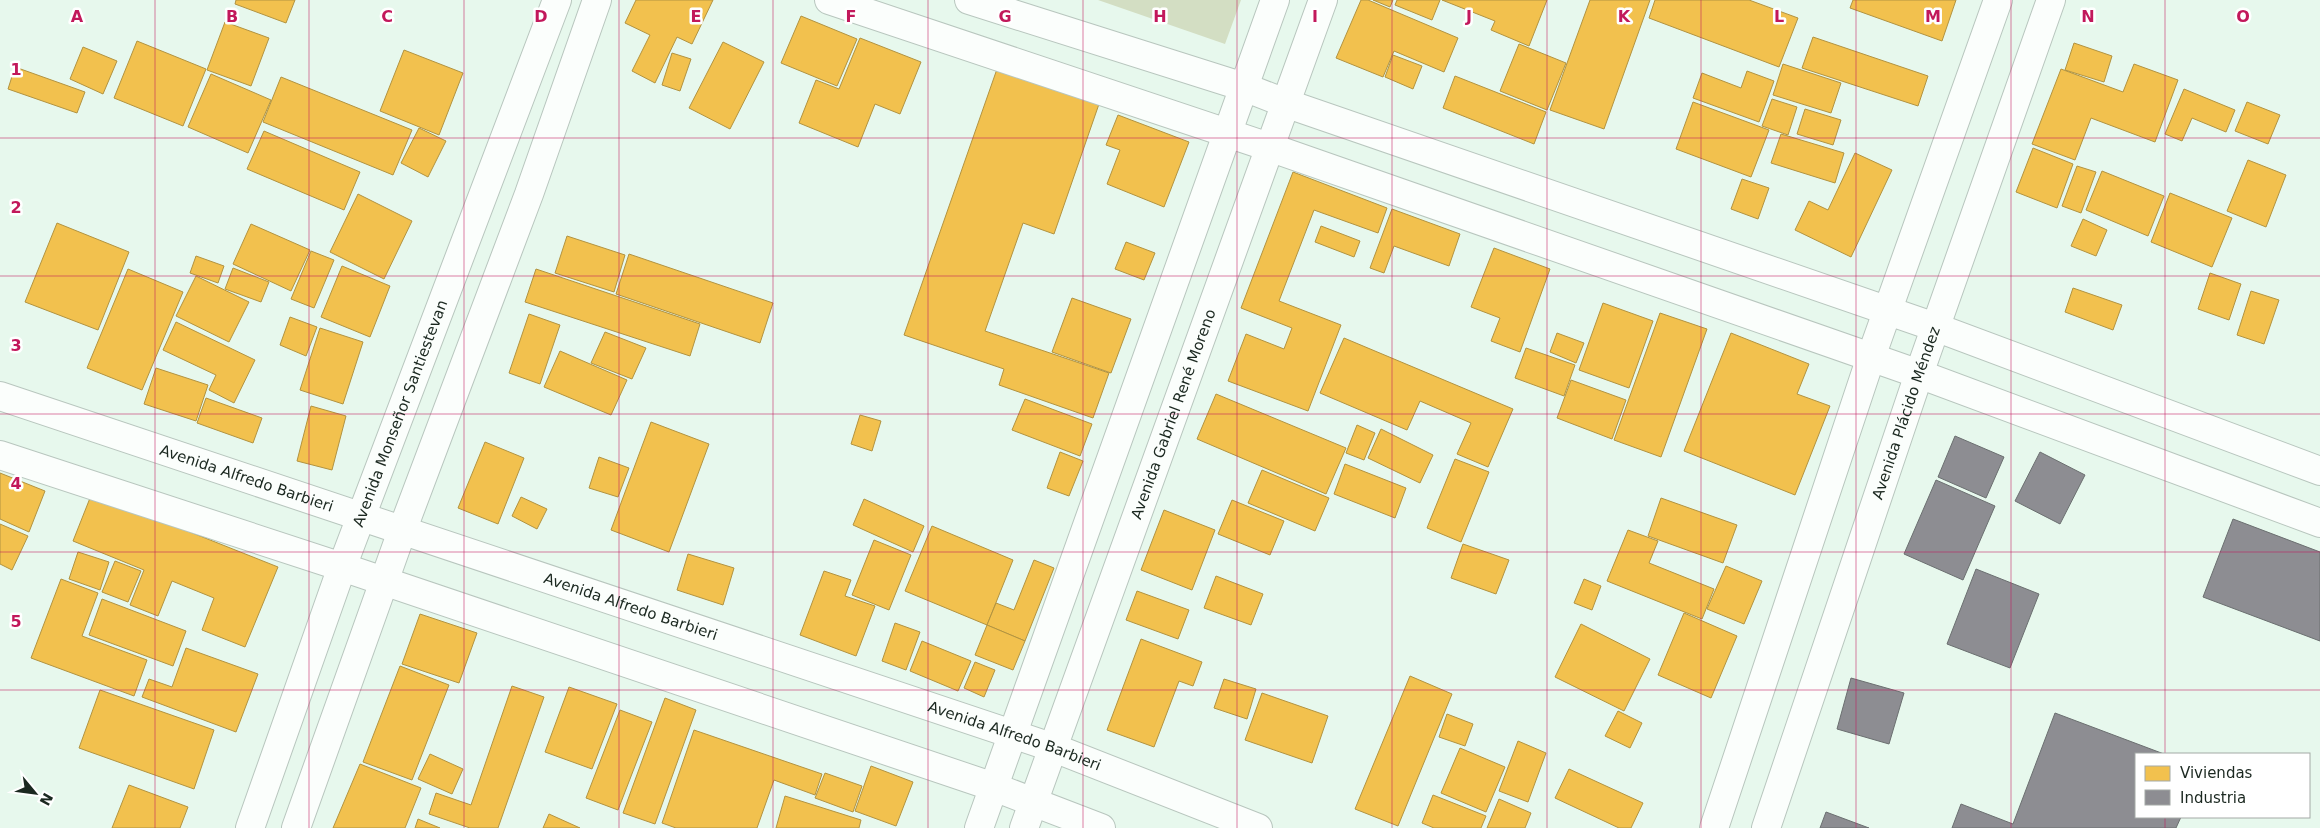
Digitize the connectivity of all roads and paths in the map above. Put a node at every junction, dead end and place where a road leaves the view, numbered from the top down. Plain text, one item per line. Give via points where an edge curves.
1 (556, 0) edge
2 (598, 0) edge
3 (829, 0) edge
4 (969, 0) edge
5 (1275, 0) edge
6 (1323, 0) edge
7 (1998, 0) edge
8 (2051, 0) edge
9 (1244, 87) junction
10 (1285, 103) junction
11 (1228, 134) junction
12 (1269, 147) junction
13 (1887, 311) junction
14 (1935, 327) junction
15 (1871, 357) junction
16 (1919, 374) junction
17 (0, 396) edge
18 (0, 455) edge
19 (2320, 471) edge
20 (363, 516) junction
21 (2320, 523) edge
22 (402, 531) junction
23 (342, 567) junction
24 (384, 582) junction
25 (1012, 735) junction
26 (1054, 748) junction
27 (994, 787) junction
28 (1034, 802) junction
29 (250, 828) edge
30 (296, 828) edge
31 (979, 828) edge
32 (1024, 828) edge
33 (1101, 828) edge
34 (1258, 828) edge
35 (1714, 828) edge
36 (1766, 828) edge

1 - 20 street, Avenida Monseñor Santiestevan
2 - 22 street
3 - 11 street
4 - 9 street
5 - 9 street
6 - 10 street, Avenida Gabriel René Moreno
7 - 13 street
8 - 14 street, Avenida Plácido Méndez
9 - 10 street
9 - 11 street
10 - 12 street, Avenida Gabriel René Moreno
10 - 13 street
11 - 12 street
11 - 25 street
12 - 15 street
12 - 26 street, Avenida Gabriel René Moreno
13 - 14 street
13 - 15 street
14 - 16 street, Avenida Plácido Méndez
14 - 19 street
15 - 16 street
15 - 35 street
16 - 21 street
16 - 36 street, Avenida Plácido Méndez
17 - 20 street, Avenida Alfredo Barbieri
18 - 23 street
20 - 22 street, Avenida Alfredo Barbieri
20 - 23 street, Avenida Monseñor Santiestevan
22 - 24 street
22 - 25 street, Avenida Alfredo Barbieri
23 - 24 street
23 - 29 street, Avenida Monseñor Santiestevan
24 - 27 street
24 - 30 street
25 - 26 street, Avenida Alfredo Barbieri
25 - 27 street
26 - 28 street, Avenida Gabriel René Moreno
26 - 34 street, Avenida Alfredo Barbieri
27 - 28 street
27 - 31 street
28 - 32 street, Avenida Gabriel René Moreno
28 - 33 street

